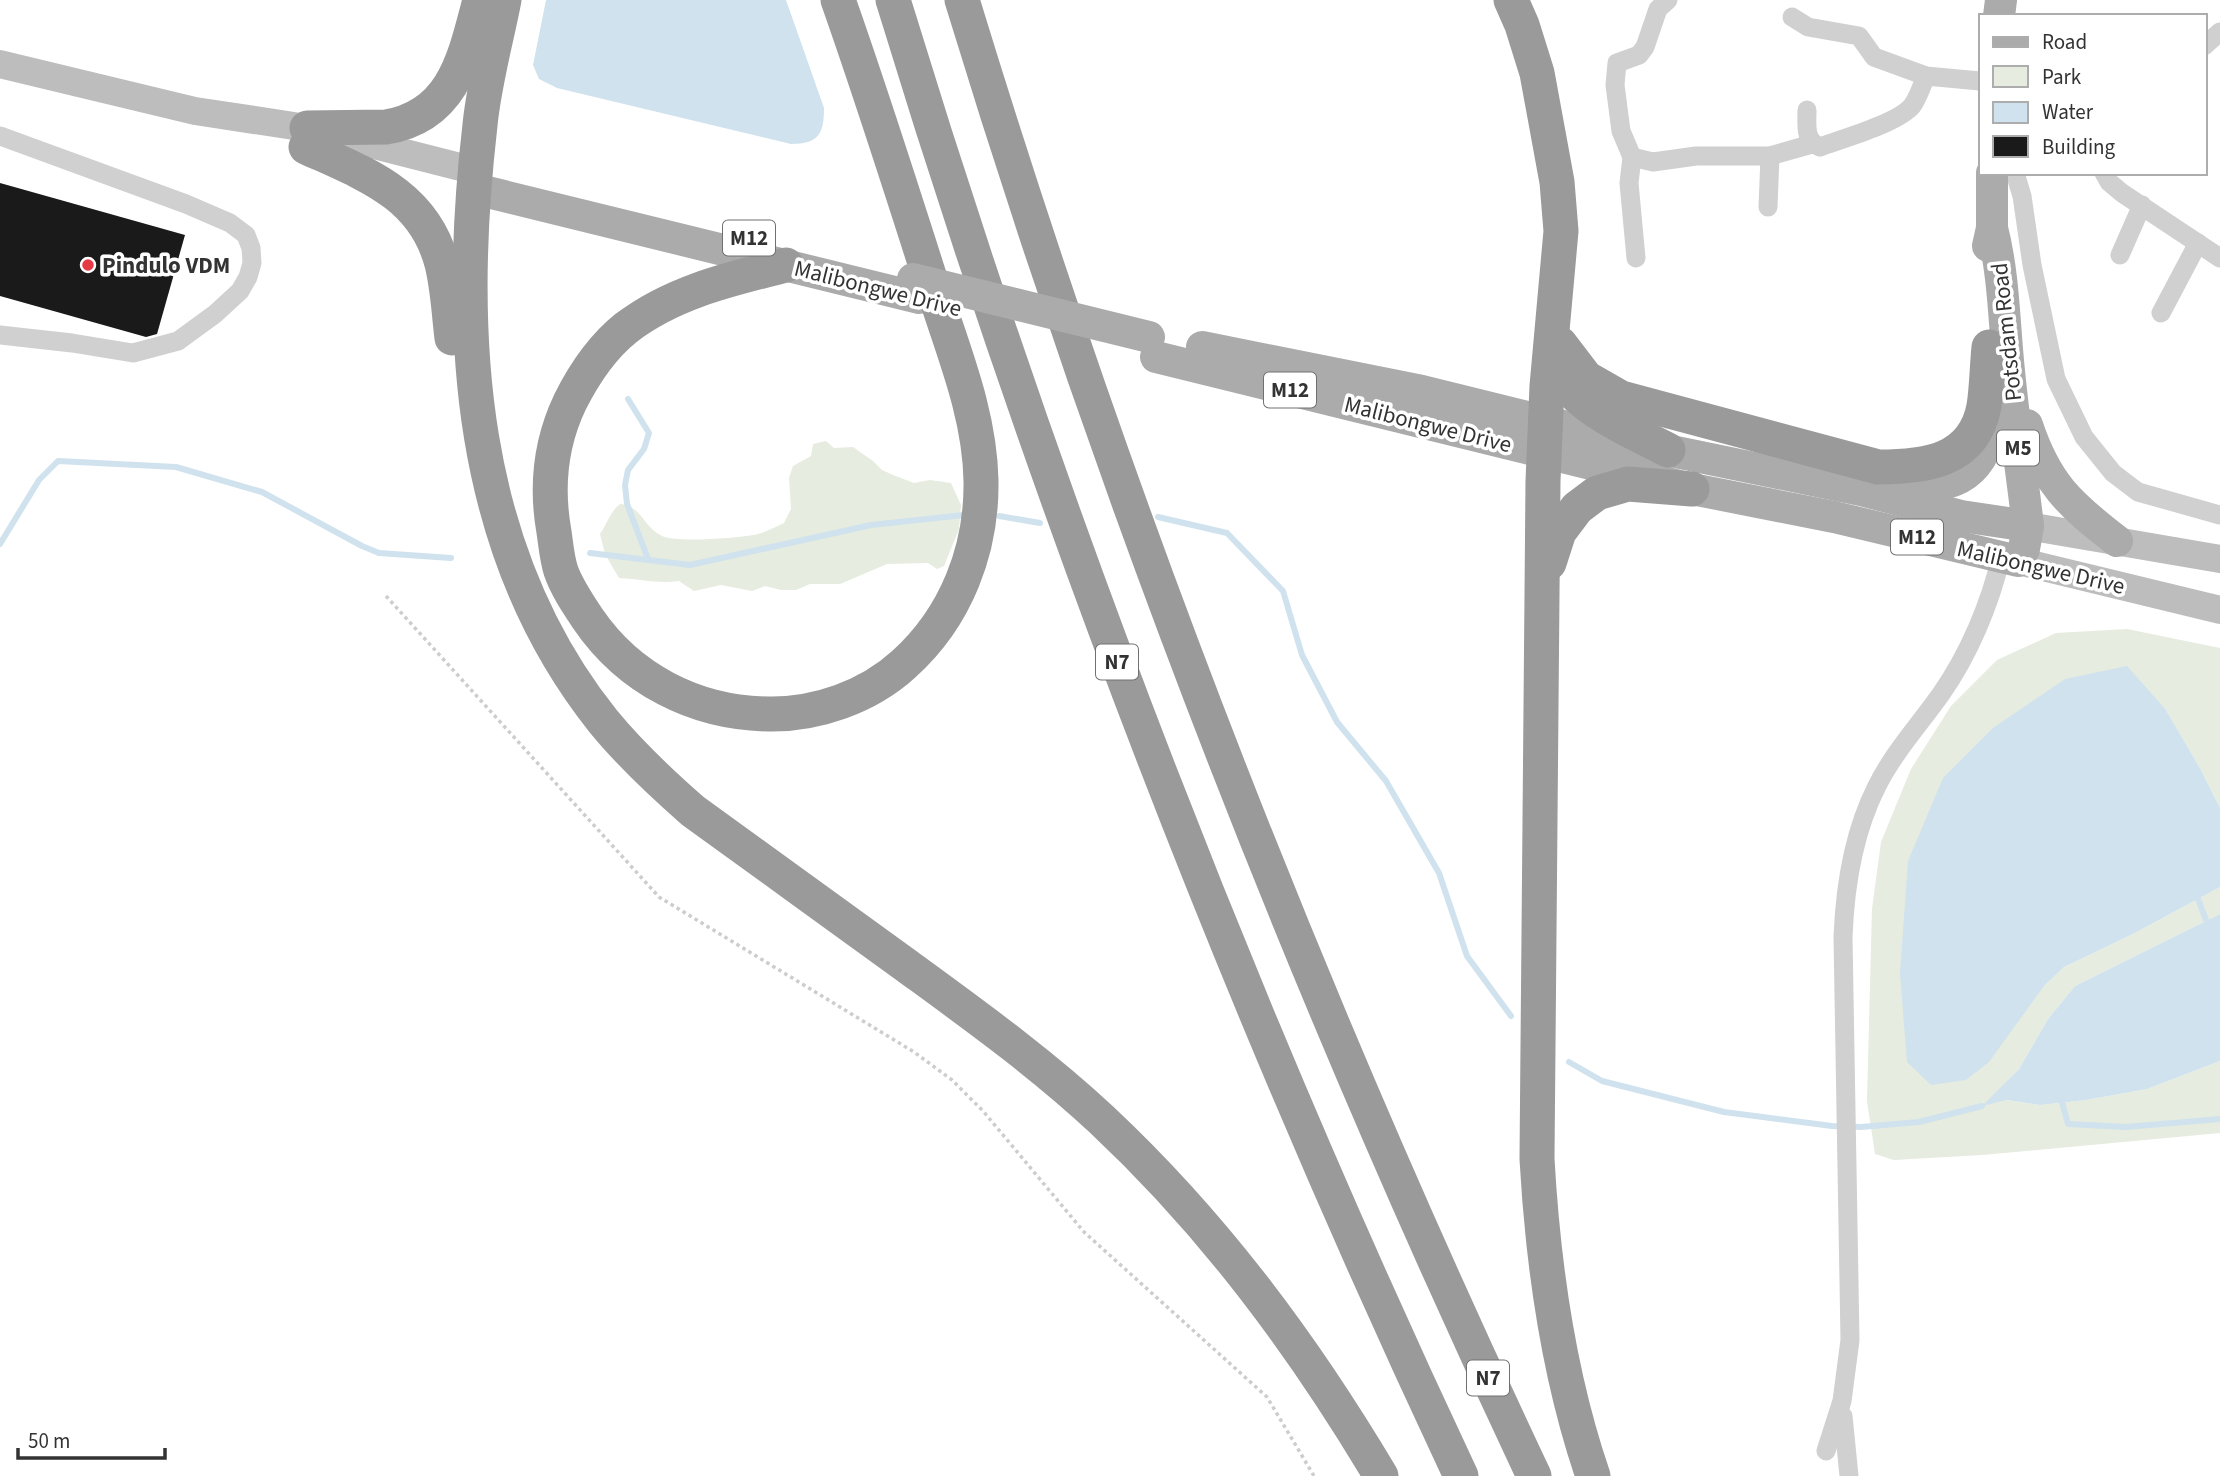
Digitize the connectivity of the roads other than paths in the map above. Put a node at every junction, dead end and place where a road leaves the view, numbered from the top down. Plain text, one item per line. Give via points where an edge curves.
1 (480, 0) edge
2 (504, 0) edge
3 (838, 0) edge
4 (893, 0) edge
5 (962, 0) edge
6 (1511, 0) edge
7 (1668, 0) edge
8 (1793, 17) dead end
9 (2220, 32) edge
10 (2206, 44) edge
11 (0, 64) edge
12 (1926, 76) junction
13 (1979, 81) edge
14 (1807, 110) dead end
15 (0, 136) edge
16 (306, 138) junction
17 (1812, 144) junction
18 (1770, 156) junction
19 (1632, 157) junction
20 (1992, 175) edge
21 (2016, 175) edge
22 (2105, 175) edge
23 (476, 180) junction
24 (2142, 205) junction
25 (1768, 207) dead end
26 (2199, 243) junction
27 (2120, 255) dead end
28 (1636, 258) dead end
29 (2220, 258) edge
30 (786, 265) junction
31 (916, 288) junction
32 (1556, 295) junction
33 (2161, 313) dead end
34 (0, 335) edge
35 (1560, 344) junction
36 (1999, 358) junction
37 (1994, 422) junction
38 (478, 429) junction
39 (1545, 437) junction
40 (1668, 450) junction
41 (1692, 489) junction
42 (1861, 490) junction
43 (2220, 515) edge
44 (2017, 524) junction
45 (2117, 541) junction
46 (2220, 559) edge
47 (2005, 567) junction
48 (1542, 587) junction
49 (2220, 610) edge
50 (1842, 1401) junction
51 (1826, 1451) dead end
52 (1381, 1476) edge
53 (1461, 1476) edge
54 (1534, 1476) edge
55 (1594, 1476) edge
56 (1849, 1476) edge

1 - 16 highway via 458,75 424,114 398,125
2 - 23 highway via 480,123
3 - 30 highway via 974,416 981,478 979,515 967,570 946,616 895,672 842,701 809,712 729,712 658,685 601,638 561,570 549,506 551,455 580,382 602,350 628,327 672,299
4 - 53 highway, N7 via 1000,336 1113,652 1247,993
5 - 54 highway, N7 via 1060,307 1180,641 1300,946 1443,1279
6 - 32 highway via 1537,73 1557,182 1561,230
7 - 19 street via 1657,9 1639,55 1617,63 1621,131
8 - 12 street via 1808,27 1858,36 1874,57
9 - 10 street
11 - 16 main road, M12
12 - 13 street
12 - 17 street via 1912,106 1902,114 1820,147
14 - 17 street via 1807,135
15 - 34 street via 230,223 246,235 251,248 248,277 240,290 178,341 133,353
16 - 23 main road, M12
16 - 38 highway via 381,182 421,219 443,265 461,390
17 - 18 street
18 - 19 street via 1696,156 1653,162
18 - 25 street
19 - 28 street via 1629,183
20 - 36 main road, Potsdam Road / M5 via 1985,289
21 - 43 street via 2056,379 2084,438 2113,473 2138,492
22 - 24 street via 2109,183
23 - 30 main road, Malibongwe Drive / M12
23 - 31 main road, Malibongwe Drive / M12 via 586,198
23 - 38 highway via 470,293
24 - 26 street
24 - 27 street
26 - 29 street
26 - 33 street
30 - 31 main road, Malibongwe Drive / M12
31 - 39 main road, Malibongwe Drive / M12
32 - 35 highway
32 - 39 highway
35 - 36 highway via 1586,378 1621,398 1878,467 1915,467 1939,460 1969,440
35 - 40 highway via 1564,379 1570,389 1609,419
36 - 37 main road, Potsdam Road / M5
36 - 44 main road, Potsdam Road / M5
36 - 45 main road via 2051,479 2081,513
37 - 42 main road via 1982,458 1951,482
37 - 44 main road, Potsdam Road / M5
38 - 52 highway via 496,510 519,577 552,645 603,721 658,781 693,811 1003,1036 1126,1143 1200,1220 1257,1289 1324,1383
39 - 40 main road, Malibongwe Drive / M12
39 - 41 main road, Malibongwe Drive / M12
39 - 48 highway
40 - 42 main road, Malibongwe Drive / M12
41 - 47 main road, Malibongwe Drive / M12 via 1834,517
41 - 48 highway via 1628,484 1597,493 1577,508 1559,531
42 - 44 main road, Malibongwe Drive / M12 via 1961,516
44 - 45 main road, Malibongwe Drive / M12
44 - 47 main road, Potsdam Road / M5 via 2024,549
45 - 46 main road, Malibongwe Drive / M12
47 - 49 main road, Malibongwe Drive / M12
47 - 50 street via 1955,673 1883,776 1853,851 1843,928 1850,1340
48 - 55 highway via 1537,1159 1553,1314 1575,1417
50 - 51 street
50 - 56 street

